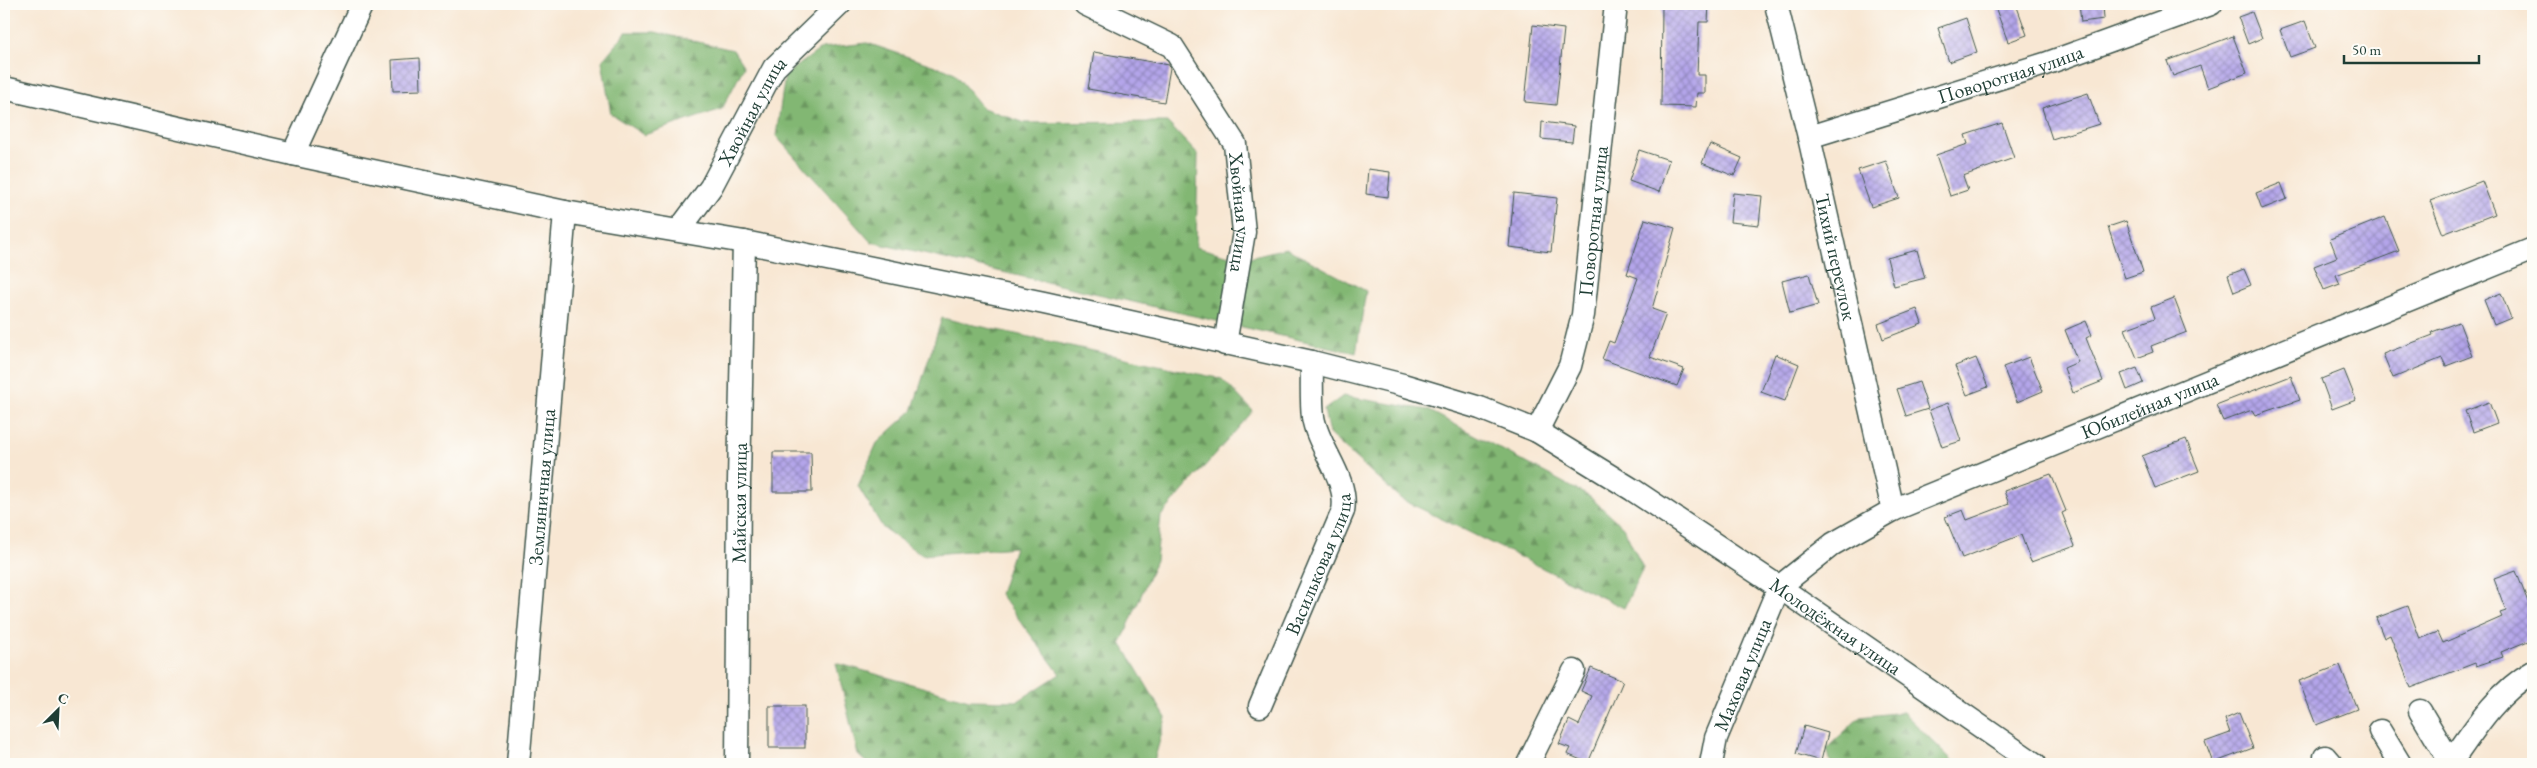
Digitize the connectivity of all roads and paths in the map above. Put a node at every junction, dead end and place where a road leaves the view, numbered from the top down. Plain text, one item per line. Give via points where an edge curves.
1 (361, 4) edge
2 (840, 4) edge
3 (1085, 4) edge
4 (1616, 4) edge
5 (1776, 4) edge
6 (2211, 4) edge
7 (4, 88) edge
8 (1809, 137) junction
9 (293, 154) junction
10 (565, 212) junction
11 (679, 230) junction
12 (744, 242) junction
13 (2533, 249) edge
14 (1225, 344) junction
15 (1312, 362) junction
16 (1537, 430) junction
17 (1893, 510) junction
18 (1779, 587) junction
19 (1574, 671) dead end
20 (2533, 672) edge
21 (1260, 706) dead end
22 (2420, 711) dead end
23 (2380, 731) dead end
24 (518, 764) edge
25 (737, 764) edge
26 (1528, 764) edge
27 (1711, 764) edge
28 (2035, 764) edge
29 (2400, 764) edge
30 (2450, 764) edge

1 - 9 street
2 - 11 street, Хвойная улица via 774,68 711,187
3 - 14 street, Хвойная улица via 1172,46 1235,144 1244,232
4 - 16 street, Поворотная улица via 1583,316 1570,366
5 - 8 street, Тихий переулок
6 - 8 street, Поворотная улица via 2045,64
7 - 9 street, Молодёжная улица
8 - 17 street, Тихий переулок
9 - 10 street, Молодёжная улица
10 - 11 street, Молодёжная улица
10 - 24 street, Земляничная улица
11 - 12 street, Молодёжная улица
12 - 14 street, Молодёжная улица via 1044,303
12 - 25 street, Майская улица
13 - 17 street, Юбилейная улица
14 - 15 street, Молодёжная улица
15 - 16 street, Молодёжная улица via 1480,408
15 - 21 street, Васильковая улица via 1313,417 1345,498 1343,511
16 - 18 street, Молодёжная улица
17 - 18 street, Юбилейная улица via 1833,544
18 - 27 street, Маховая улица via 1716,738
18 - 28 street, Молодёжная улица
19 - 26 street
20 - 30 street via 2519,680 2500,699
22 - 30 street
23 - 29 street

